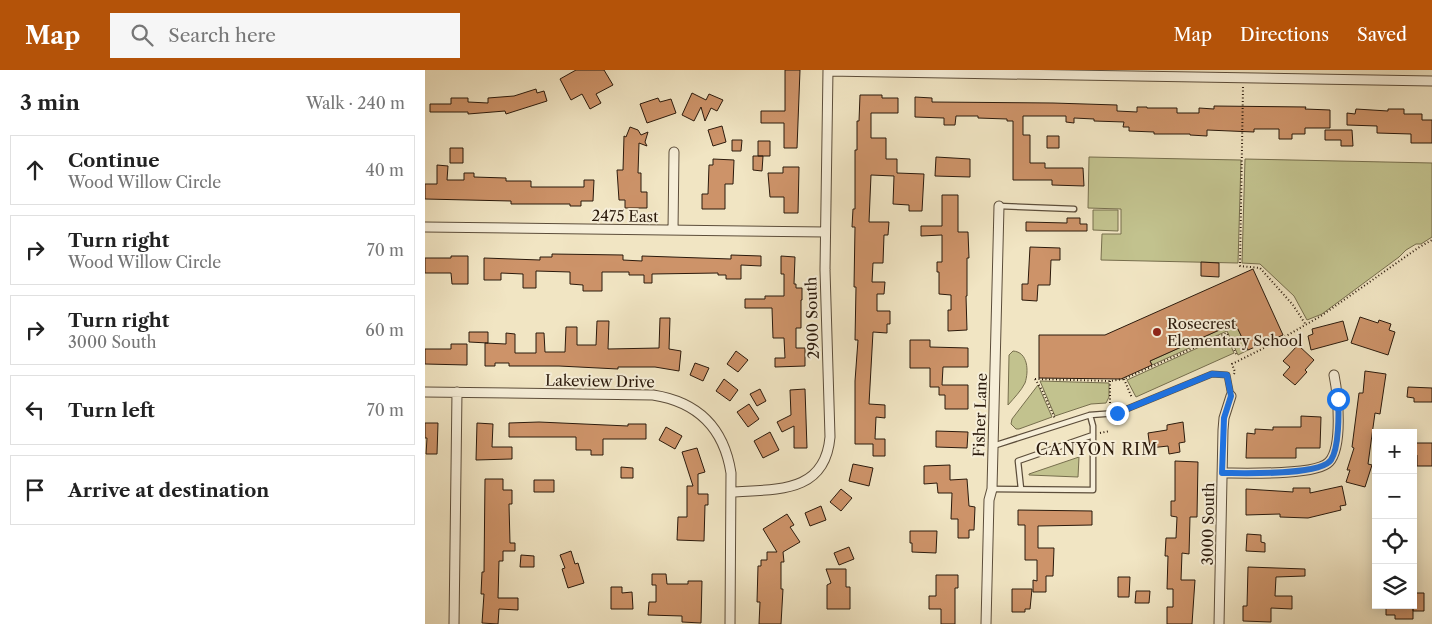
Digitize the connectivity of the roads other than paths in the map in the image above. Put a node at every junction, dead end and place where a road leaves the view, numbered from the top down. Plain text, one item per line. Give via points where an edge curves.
1 (828, 70) edge
2 (993, 72) edge
3 (1159, 73) edge
4 (1325, 75) edge
5 (1432, 81) edge
6 (674, 152) dead end
7 (999, 206) joint
8 (1074, 209) dead end
9 (425, 227) edge
10 (673, 230) junction
11 (825, 232) junction
12 (1335, 375) dead end
13 (425, 392) edge
14 (457, 392) junction
15 (1231, 396) joint
16 (1090, 415) junction
17 (1093, 436) junction
18 (993, 447) junction
19 (1222, 473) junction
20 (992, 489) junction
21 (1021, 489) junction
22 (732, 492) junction
23 (454, 624) edge
24 (730, 624) edge
25 (986, 624) edge
26 (1219, 624) edge

1 - 2 street
1 - 11 street, 2900 South
2 - 3 street
3 - 4 street
4 - 5 street
6 - 10 street
7 - 8 lane
7 - 18 street, Fisher Lane
9 - 10 street, 2475 East
10 - 11 street, 2475 East
11 - 22 street, 2900 South via 830,437 827,454 818,471 801,484
12 - 19 street via 1338,416 1334,451 1327,464 1299,471
13 - 14 street, Lakeview Drive
14 - 22 street, Lakeview Drive via 653,395 678,401 701,414 719,434 729,460
14 - 23 street
15 - 16 lane via 1227,375 1212,374 1117,413
15 - 19 street, 3000 South via 1224,418
16 - 17 lane
16 - 18 lane
17 - 21 lane via 1018,461
17 - 21 lane via 1093,490
18 - 20 street, Fisher Lane
19 - 26 street, 3000 South
20 - 21 lane
20 - 25 street, Fisher Lane via 989,500
22 - 24 street, Lakeview Drive

